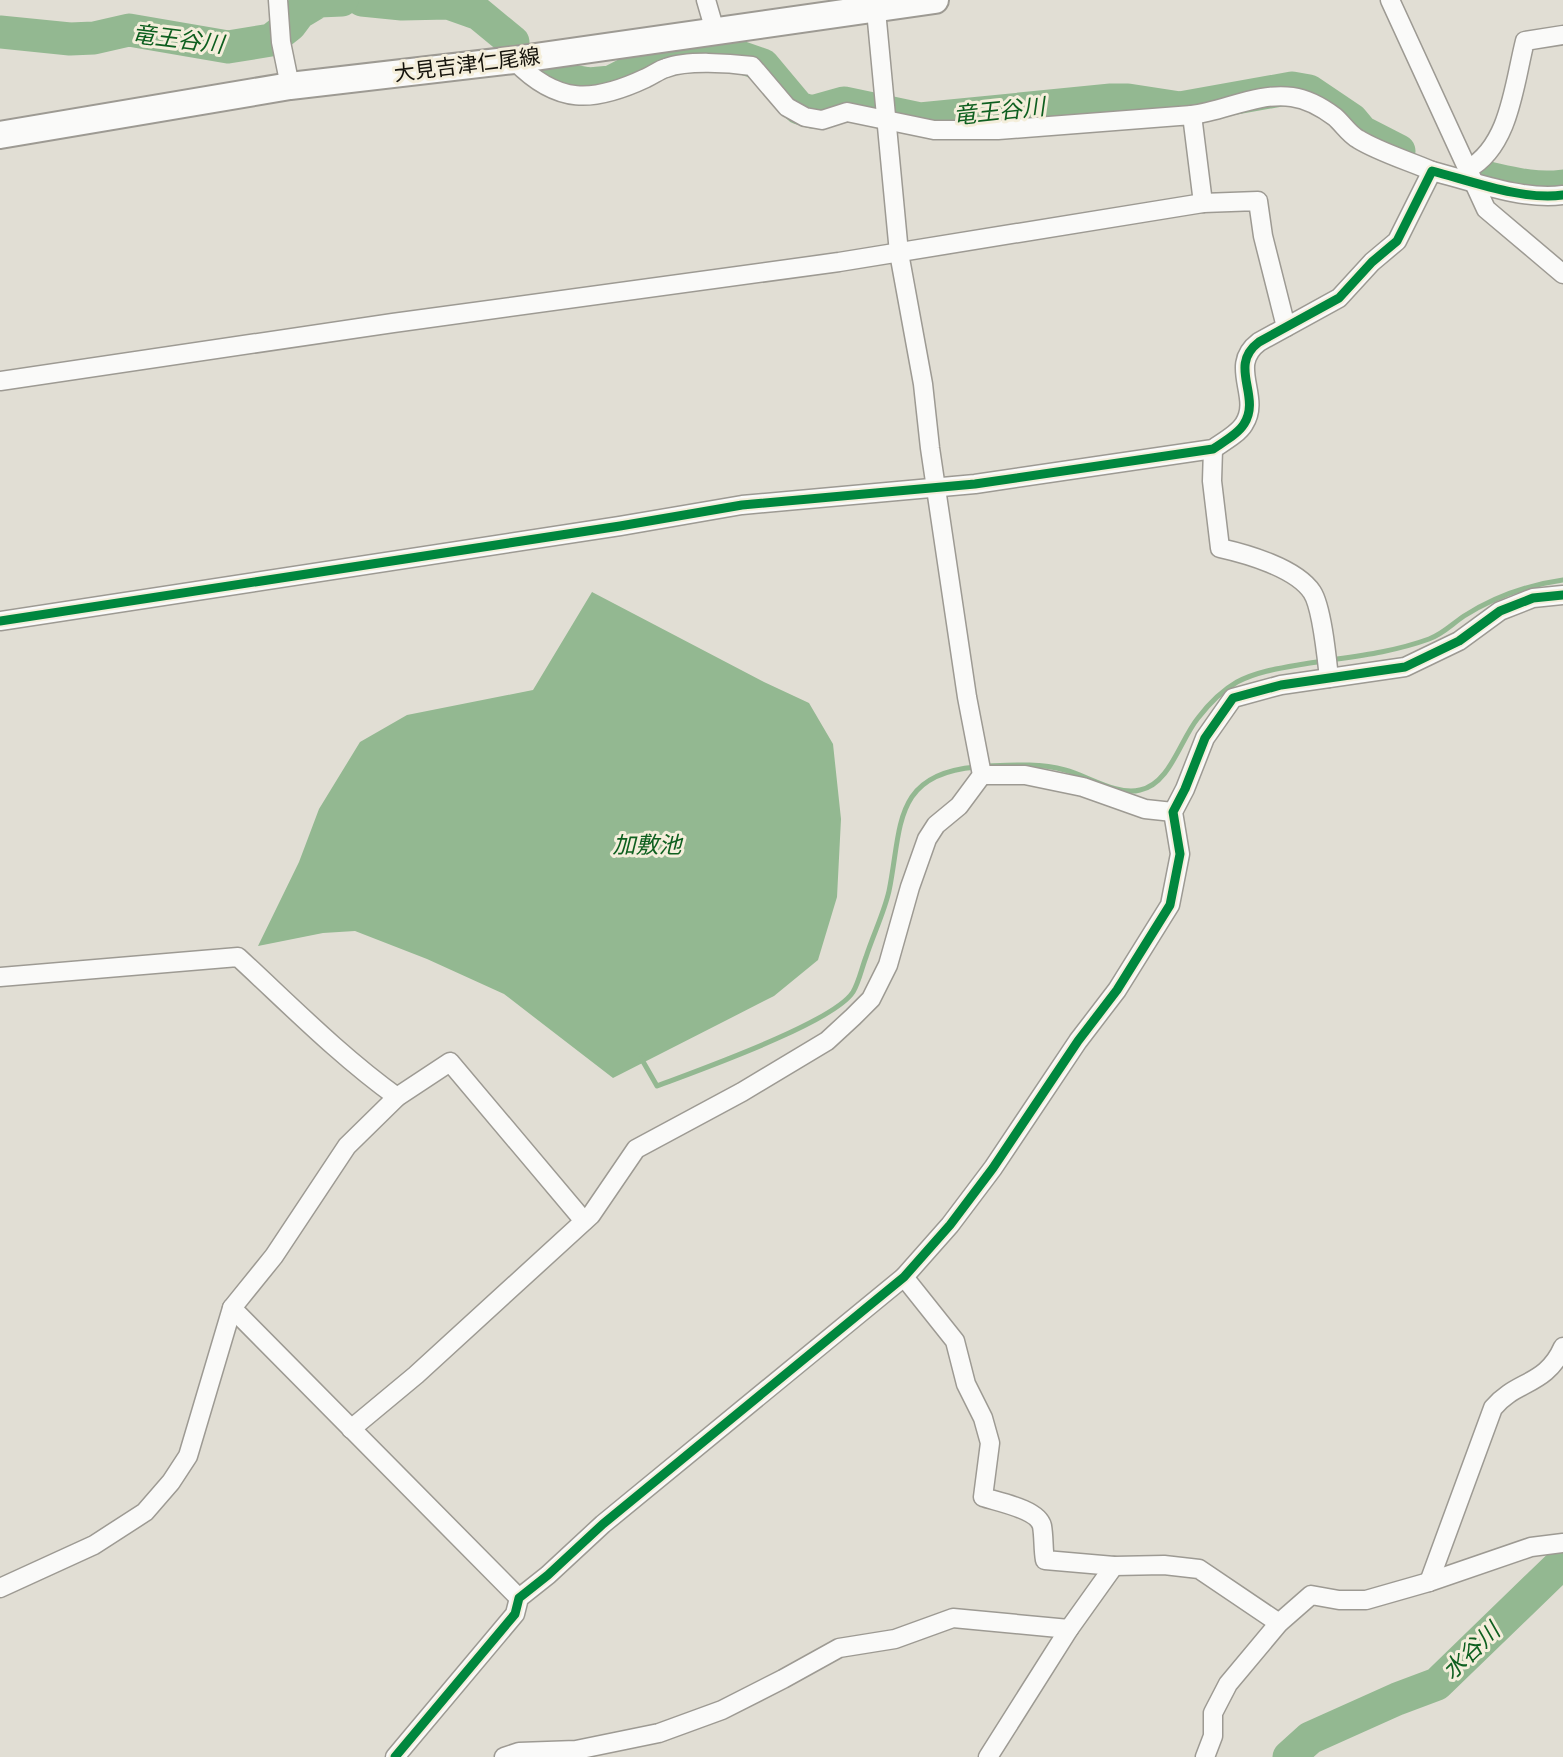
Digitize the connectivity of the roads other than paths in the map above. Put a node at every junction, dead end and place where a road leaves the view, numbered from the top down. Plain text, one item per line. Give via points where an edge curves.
1 (278, 0) edge
2 (706, 0) edge
3 (935, 0) edge
4 (1390, 0) edge
5 (875, 4) edge
6 (715, 31) junction
7 (1563, 34) edge
8 (514, 60) junction
9 (290, 86) junction
10 (885, 114) junction
11 (1192, 115) junction
12 (0, 135) edge
13 (1432, 171) junction
14 (1470, 175) junction
15 (1563, 195) edge
16 (1203, 203) junction
17 (899, 253) junction
18 (1563, 274) edge
19 (1286, 327) junction
20 (0, 381) edge
21 (1213, 449) junction
22 (936, 487) junction
23 (1563, 594) edge
24 (0, 621) edge
25 (1328, 667) junction
26 (982, 775) junction
27 (1173, 812) junction
28 (0, 977) edge
29 (397, 1097) junction
30 (584, 1221) junction
31 (905, 1277) junction
32 (232, 1308) junction
33 (1563, 1347) edge
34 (352, 1429) junction
35 (1563, 1543) edge
36 (1114, 1566) junction
37 (1429, 1582) junction
38 (0, 1588) edge
39 (519, 1598) junction
40 (1279, 1623) junction
41 (1069, 1629) junction
42 (395, 1757) edge
43 (504, 1757) edge
44 (988, 1757) edge
45 (1205, 1757) edge

1 - 9 street
2 - 6 street
3 - 5 main road, 大見吉津仁尾線
4 - 14 street
5 - 6 main road, 大見吉津仁尾線
5 - 10 street
6 - 8 main road, 大見吉津仁尾線
7 - 14 street via 1525,41 1503,128
8 - 9 main road, 大見吉津仁尾線
8 - 10 street via 531,78 580,96 597,96 668,67 719,62 752,66 786,107 806,117 822,120 846,112
9 - 12 main road, 大見吉津仁尾線
10 - 11 street via 934,130 998,130
10 - 17 street
11 - 13 street via 1271,97 1291,97 1334,117 1357,139
11 - 16 street
13 - 14 street
13 - 19 street via 1397,241 1339,298
14 - 15 street via 1547,197
14 - 18 street via 1486,209
16 - 17 street
16 - 19 street via 1258,201 1262,236
17 - 20 street
17 - 22 street
19 - 21 street via 1248,350 1244,366 1250,412 1242,427
21 - 22 street
21 - 25 street via 1220,548 1292,573 1313,593
22 - 24 street via 742,505
22 - 26 street
23 - 25 street via 1533,598 1500,611 1459,641 1405,667
25 - 27 street via 1233,698 1205,738
26 - 27 street via 1037,777 1145,809
26 - 30 street via 927,839 888,965 870,999 827,1041 636,1149
27 - 31 street via 1180,854 1170,905 993,1168
28 - 29 street via 238,957
29 - 30 street via 450,1062
29 - 32 street via 348,1146 274,1256
30 - 34 street
31 - 36 street via 955,1341 966,1384 984,1418 990,1443 983,1497 1038,1518 1045,1560
31 - 39 street
32 - 34 street
32 - 38 street via 188,1456 171,1482 145,1512 94,1545
33 - 37 street via 1545,1374 1503,1396 1493,1408
34 - 39 street
35 - 37 street via 1531,1547
36 - 40 street via 1199,1569
36 - 41 street
37 - 40 street via 1366,1600 1311,1595
39 - 42 street via 515,1614
40 - 45 street via 1228,1684 1213,1713 1213,1736
41 - 43 street via 953,1618 895,1639 839,1648 722,1710 659,1733 576,1750 519,1752
41 - 44 street

